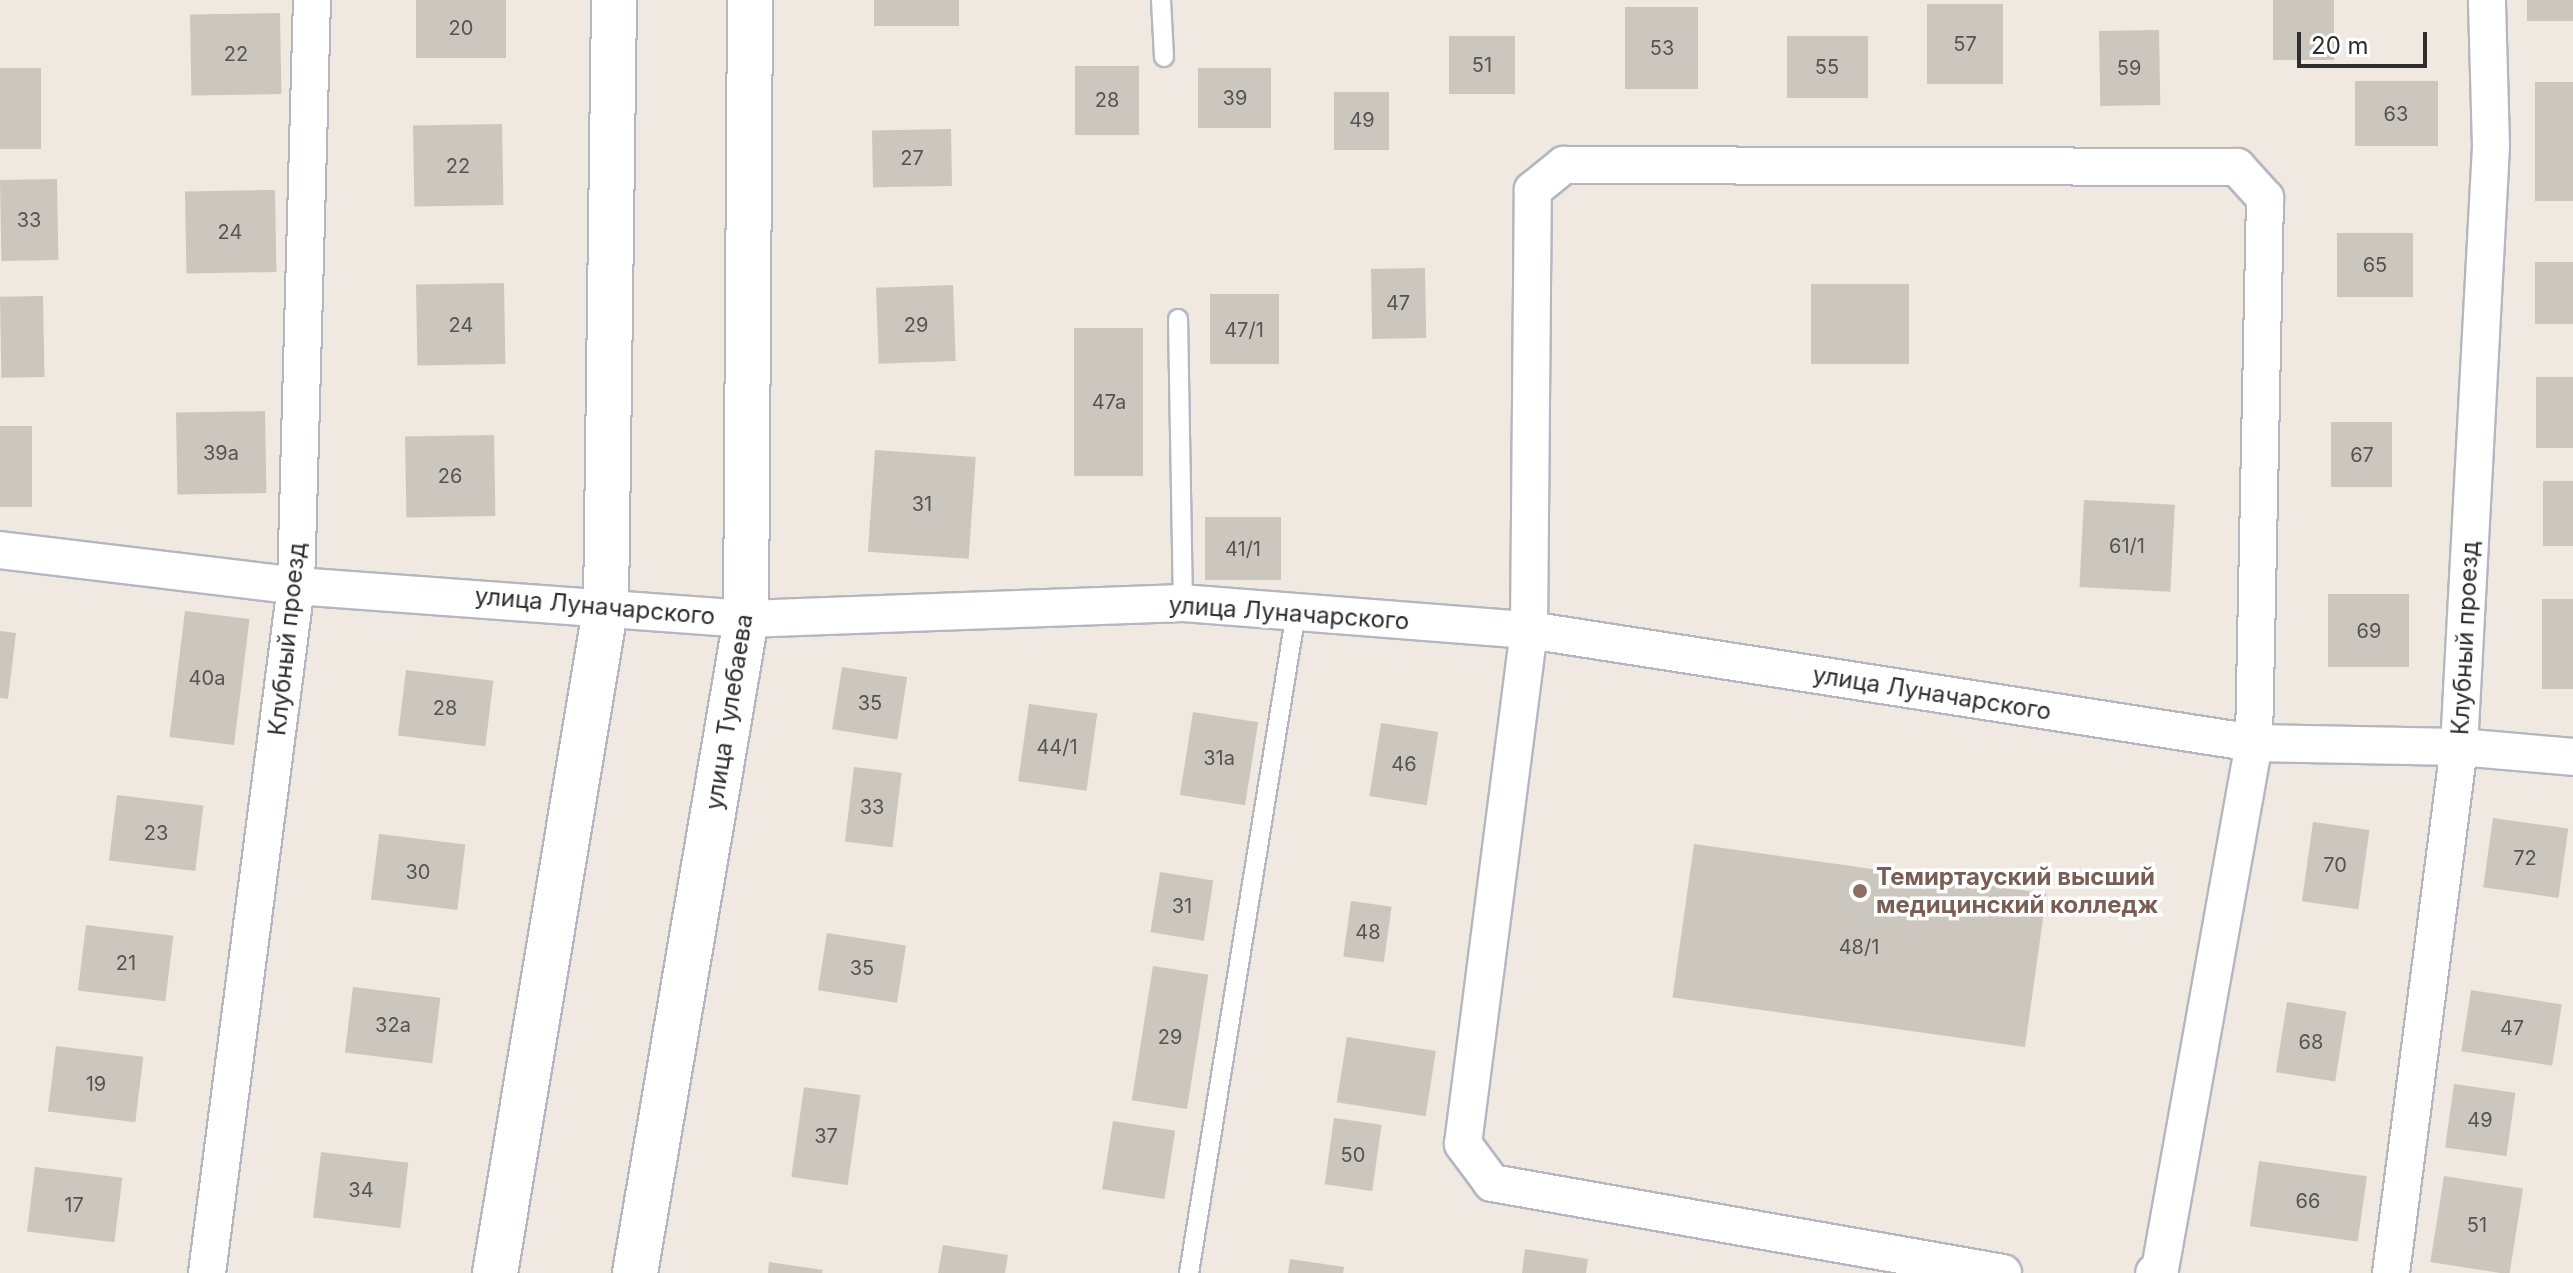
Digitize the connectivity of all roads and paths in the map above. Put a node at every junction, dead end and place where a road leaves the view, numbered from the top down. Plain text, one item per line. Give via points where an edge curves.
1 (312, 0) edge
2 (614, 0) edge
3 (750, 0) edge
4 (1161, 0) edge
5 (2487, 0) edge
6 (1164, 57) dead end
7 (1178, 319) dead end
8 (0, 550) edge
9 (296, 586) junction
10 (1183, 603) junction
11 (606, 605) junction
12 (1296, 612) junction
13 (746, 619) junction
14 (1529, 630) junction
15 (2254, 743) junction
16 (2459, 747) junction
17 (2573, 757) edge
18 (207, 1273) edge
19 (495, 1273) edge
20 (635, 1273) edge
21 (1189, 1273) edge
22 (2003, 1273) edge
23 (2154, 1273) edge
24 (2391, 1273) edge

1 - 9 street, Клубный проезд
2 - 11 street
3 - 13 street, улица Тулебаева
4 - 6 lane
5 - 16 street, Клубный проезд via 2491,146
7 - 10 lane
8 - 9 street, улица Луначарского
9 - 11 street, улица Луначарского
9 - 18 street, Клубный проезд
10 - 12 street, улица Луначарского
10 - 13 street, улица Луначарского
11 - 13 street, улица Луначарского
11 - 19 street
12 - 14 street, улица Луначарского
12 - 21 lane
13 - 20 street, улица Тулебаева
14 - 15 street, улица Луначарского
14 - 15 street via 1533,190 1564,165 2237,167 2265,198
14 - 22 street via 1463,1144 1484,1173 1492,1183
15 - 16 street, улица Луначарского
15 - 23 street via 2160,1269
16 - 17 street, улица Луначарского
16 - 24 street, Клубный проезд

